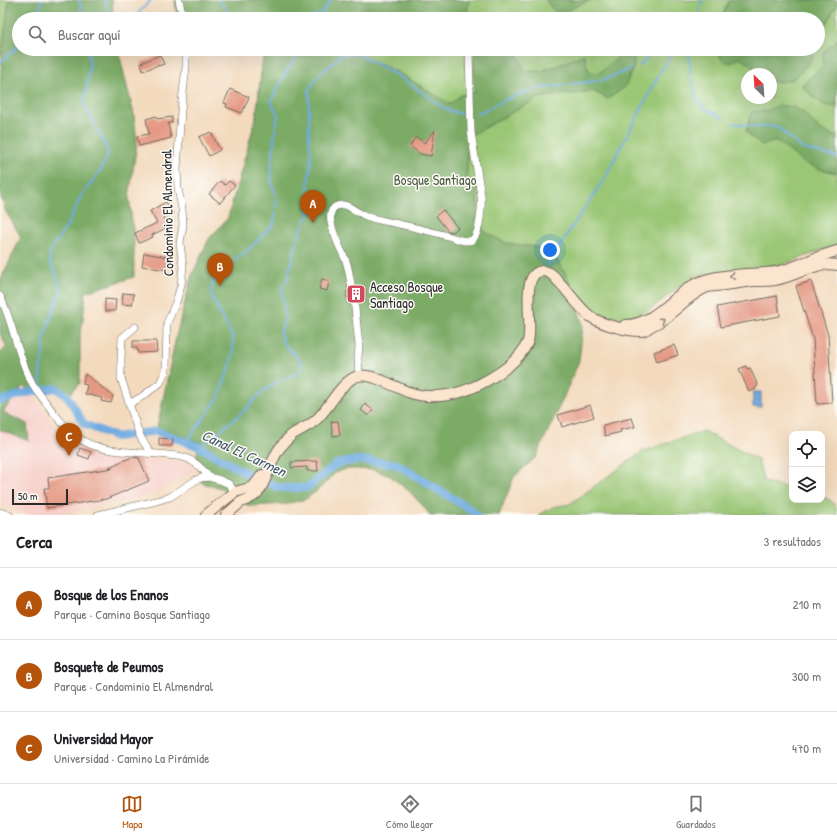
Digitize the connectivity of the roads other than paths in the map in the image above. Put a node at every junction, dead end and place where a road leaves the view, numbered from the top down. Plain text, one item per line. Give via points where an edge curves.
1 (178, 0) edge
2 (181, 12) edge
3 (186, 56) edge
4 (469, 56) edge
5 (837, 251) edge
6 (837, 265) edge
7 (352, 288) dead end
8 (0, 296) edge
9 (354, 299) dead end
10 (613, 326) junction
11 (135, 327) dead end
12 (359, 376) junction
13 (129, 404) junction
14 (151, 453) junction
15 (209, 477) junction
16 (256, 489) junction
17 (235, 492) junction
18 (0, 512) edge
19 (9, 515) edge
20 (98, 515) edge
21 (206, 515) edge
22 (226, 515) edge

1 - 2 street
3 - 13 street, Condominio El Almendral via 177,170 183,225 180,243 181,285 167,322 166,370 160,383
4 - 7 street via 471,132 481,196 476,236 467,241 371,218 347,205 335,207 332,211 331,225 347,262
5 -> 10 street via 777,272 718,277 699,282 643,322
10 -> 6 street via 643,331 663,320 688,298 708,287 776,280 815,266
8 - 14 street via 32,383 64,425 77,437 98,448
9 - 12 street via 359,345
10 - 12 street via 590,316 551,274 541,271 532,276 530,283 530,332 524,349 500,372 478,386 459,393 431,396 411,393 376,378
11 - 13 street via 122,338 120,358 121,378
12 - 16 street via 341,388 315,421 285,442
13 - 14 street via 136,428
14 - 15 street via 185,457 204,470
15 - 17 street via 229,484
15 - 20 street via 196,480 156,502
16 - 17 street
16 - 22 street via 254,496 241,502
17 - 21 street
18 - 19 street

